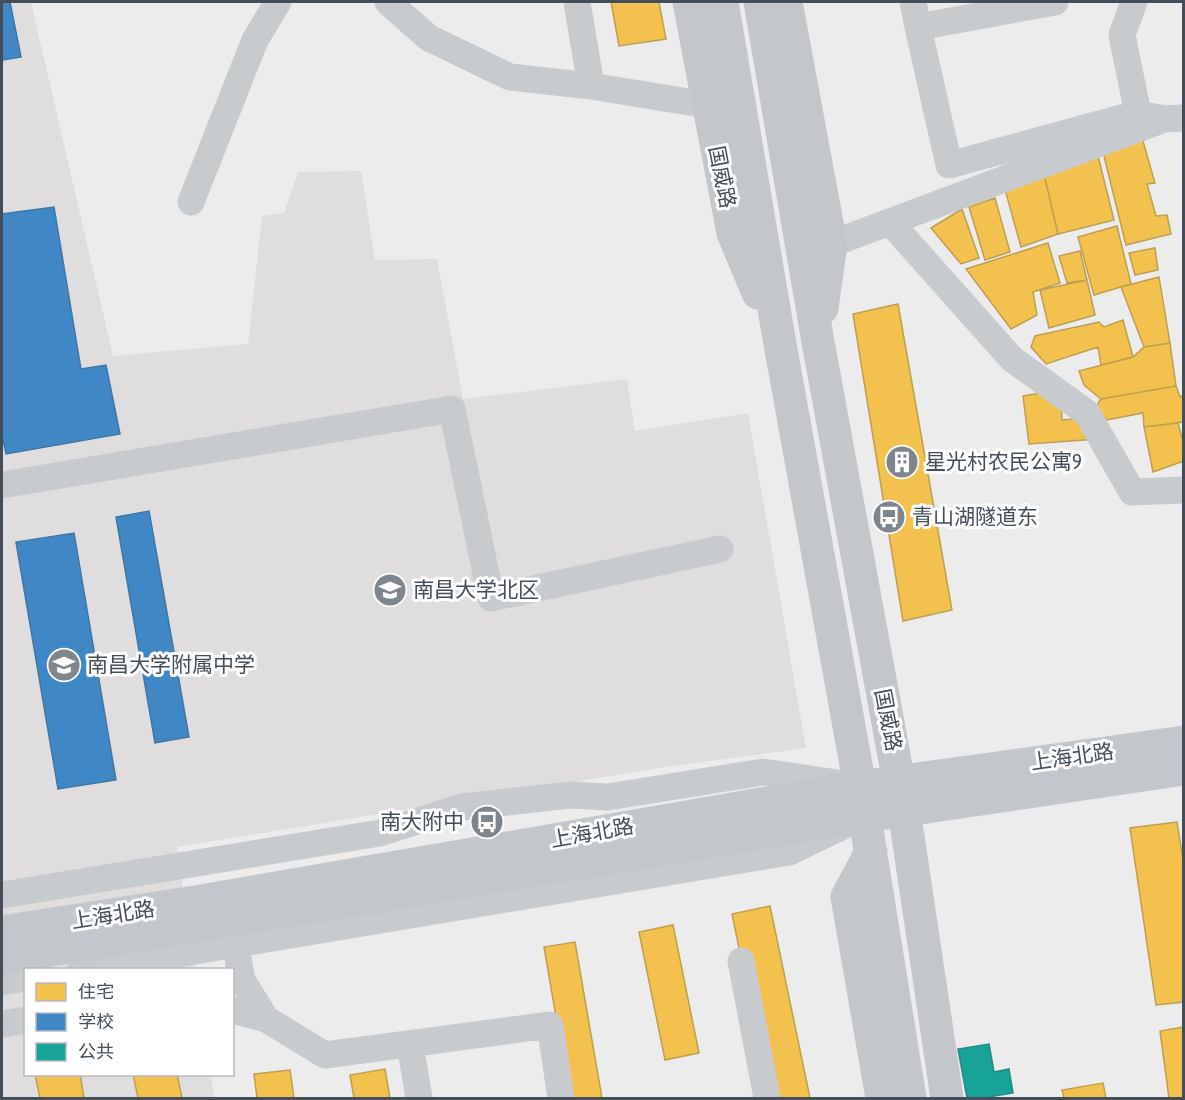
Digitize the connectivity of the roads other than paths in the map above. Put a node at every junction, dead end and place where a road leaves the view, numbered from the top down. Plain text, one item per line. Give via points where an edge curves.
1 (278, 2) edge
2 (388, 2) edge
3 (577, 2) edge
4 (690, 2) edge
5 (722, 2) edge
6 (760, 2) edge
7 (786, 2) edge
8 (1056, 2) edge
9 (1134, 2) edge
10 (916, 14) edge
11 (591, 86) junction
12 (707, 105) junction
13 (1138, 114) junction
14 (1174, 118) edge
15 (191, 202) dead end
16 (890, 222) junction
17 (831, 244) junction
18 (818, 342) junction
19 (780, 344) junction
20 (2, 485) edge
21 (1184, 490) edge
22 (720, 549) dead end
23 (1184, 742) edge
24 (1184, 769) edge
25 (902, 795) junction
26 (862, 801) junction
27 (910, 847) junction
28 (871, 852) junction
29 (2, 895) edge
30 (2, 932) edge
31 (233, 932) junction
32 (2, 958) edge
33 (741, 960) dead end
34 (84, 968) edge
35 (24, 978) edge
36 (2, 982) edge
37 (234, 1011) edge
38 (266, 1019) junction
39 (24, 1020) edge
40 (2, 1024) edge
41 (410, 1044) junction
42 (419, 1098) edge
43 (561, 1098) edge
44 (767, 1098) edge
45 (882, 1098) edge
46 (910, 1098) edge
47 (947, 1098) edge
48 (966, 1098) edge

1 - 15 street via 255,40
2 - 11 street via 429,38 510,77
3 - 11 street
4 - 12 main road, 国威路
5 - 19 main road, 国威路
6 - 18 main road, 国威路
7 - 17 main road, 国威路
8 - 10 street
9 - 13 street via 1122,35
10 - 13 street via 949,165
11 - 12 street
12 - 19 main road, 国威路 via 733,233
13 - 14 street
14 - 16 street
16 - 17 street
16 - 21 street via 1012,359 1087,413 1132,492
17 - 18 main road, 国威路
18 - 25 main road, 国威路
19 - 26 main road, 国威路
20 - 22 street via 452,409 491,598
23 - 25 main road, 上海北路
24 - 25 main road, 上海北路
25 - 26 main road, 上海北路
25 - 27 main road, 国威路
26 - 28 main road, 国威路
26 - 29 street via 763,772 608,798 570,795 462,807 380,833
26 - 30 main road, 上海北路
26 - 31 main road, 上海北路
27 - 47 main road, 国威路
27 - 48 main road via 929,891
28 - 45 main road via 847,897
28 - 46 main road, 国威路
31 - 32 main road, 上海北路
31 - 34 street
31 - 38 street via 242,980
33 - 44 street
35 - 36 street
37 - 38 street
38 - 41 street via 324,1055
39 - 40 street
41 - 42 street
41 - 43 street via 550,1025

